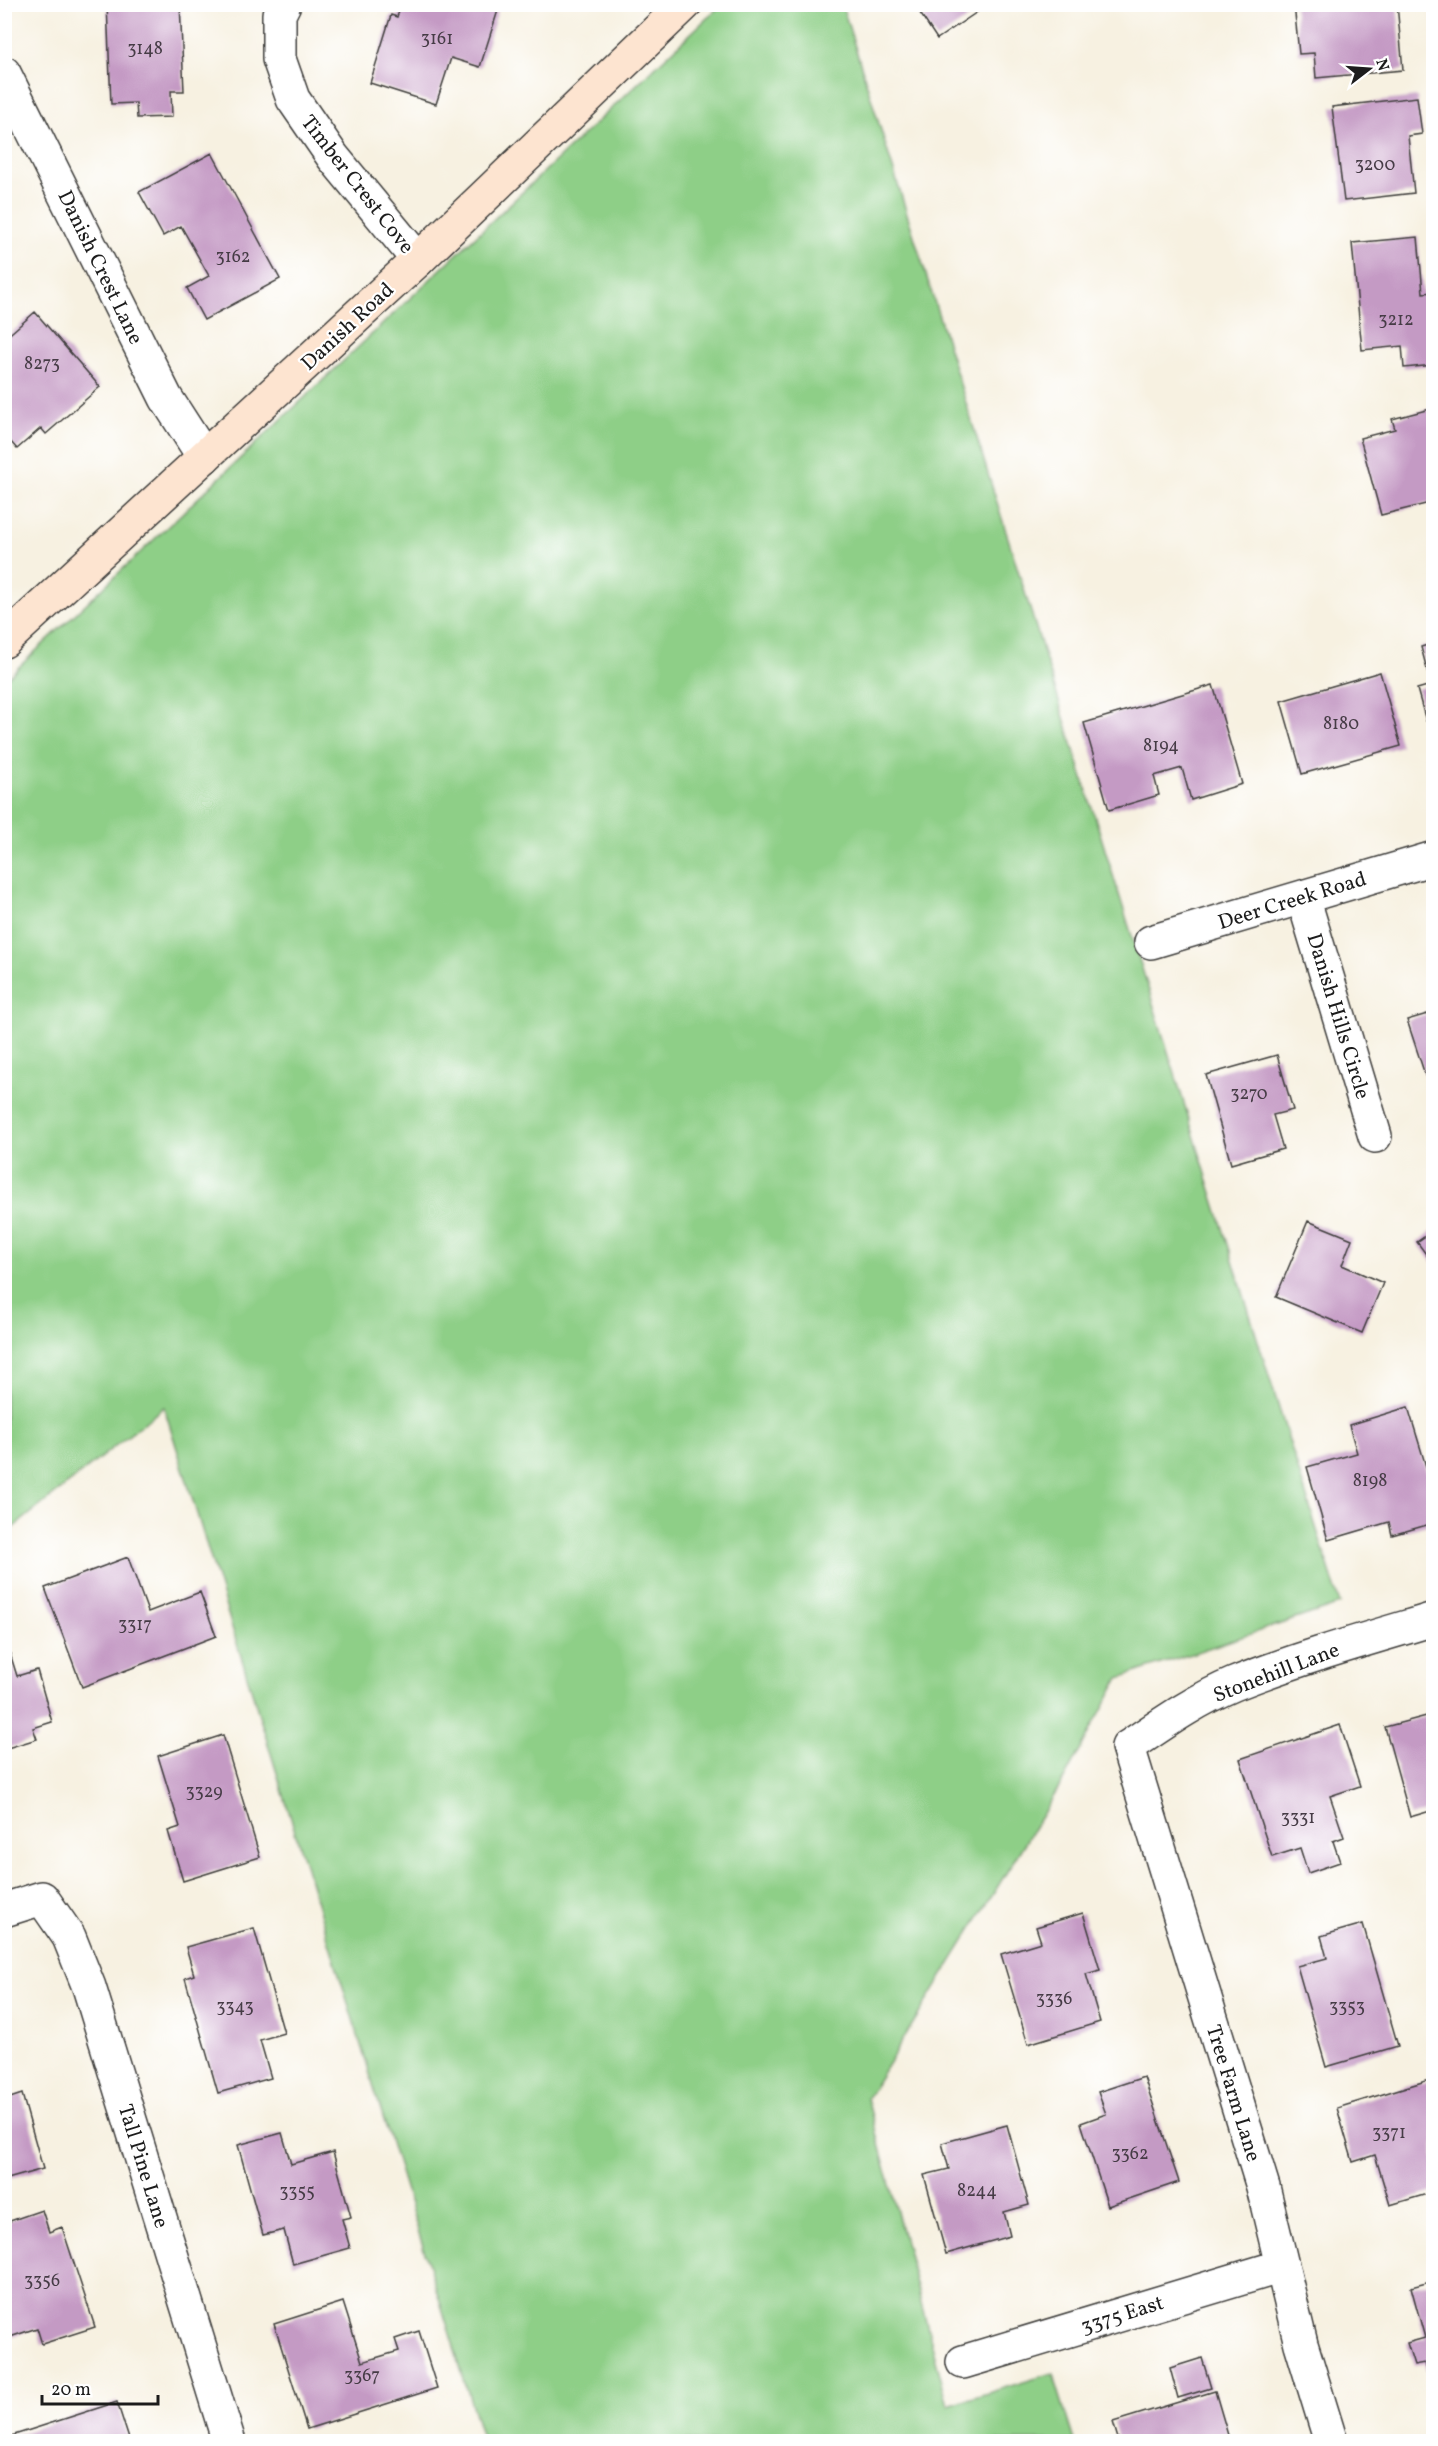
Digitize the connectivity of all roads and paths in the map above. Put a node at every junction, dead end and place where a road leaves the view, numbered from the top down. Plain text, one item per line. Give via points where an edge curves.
1 (284, 4) edge
2 (685, 4) edge
3 (4, 73) edge
4 (418, 260) junction
5 (204, 457) junction
6 (4, 641) edge
7 (1434, 858) edge
8 (1303, 897) junction
9 (1151, 942) dead end
10 (1375, 1136) dead end
11 (1434, 1619) edge
12 (1128, 1747) joint
13 (4, 1910) edge
14 (1282, 2266) junction
15 (963, 2362) dead end
16 (229, 2442) edge
17 (1331, 2442) edge

1 - 4 street, Timber Crest Cove via 279,14 279,59 293,99 333,158
2 - 4 street, Danish Road
3 - 5 street, Danish Crest Lane via 166,399
4 - 5 street, Danish Road
5 - 6 street, Danish Road
7 - 8 street, Deer Creek Road
8 - 9 street, Deer Creek Road
8 - 10 street, Danish Hills Circle
11 - 12 street, Stonehill Lane via 1233,1685 1193,1705
12 - 14 street, Tree Farm Lane via 1263,2187
13 - 16 street, Tall Pine Lane via 42,1898 69,1937 89,1987
14 - 15 street, 3375 East
14 - 17 street, Tree Farm Lane

